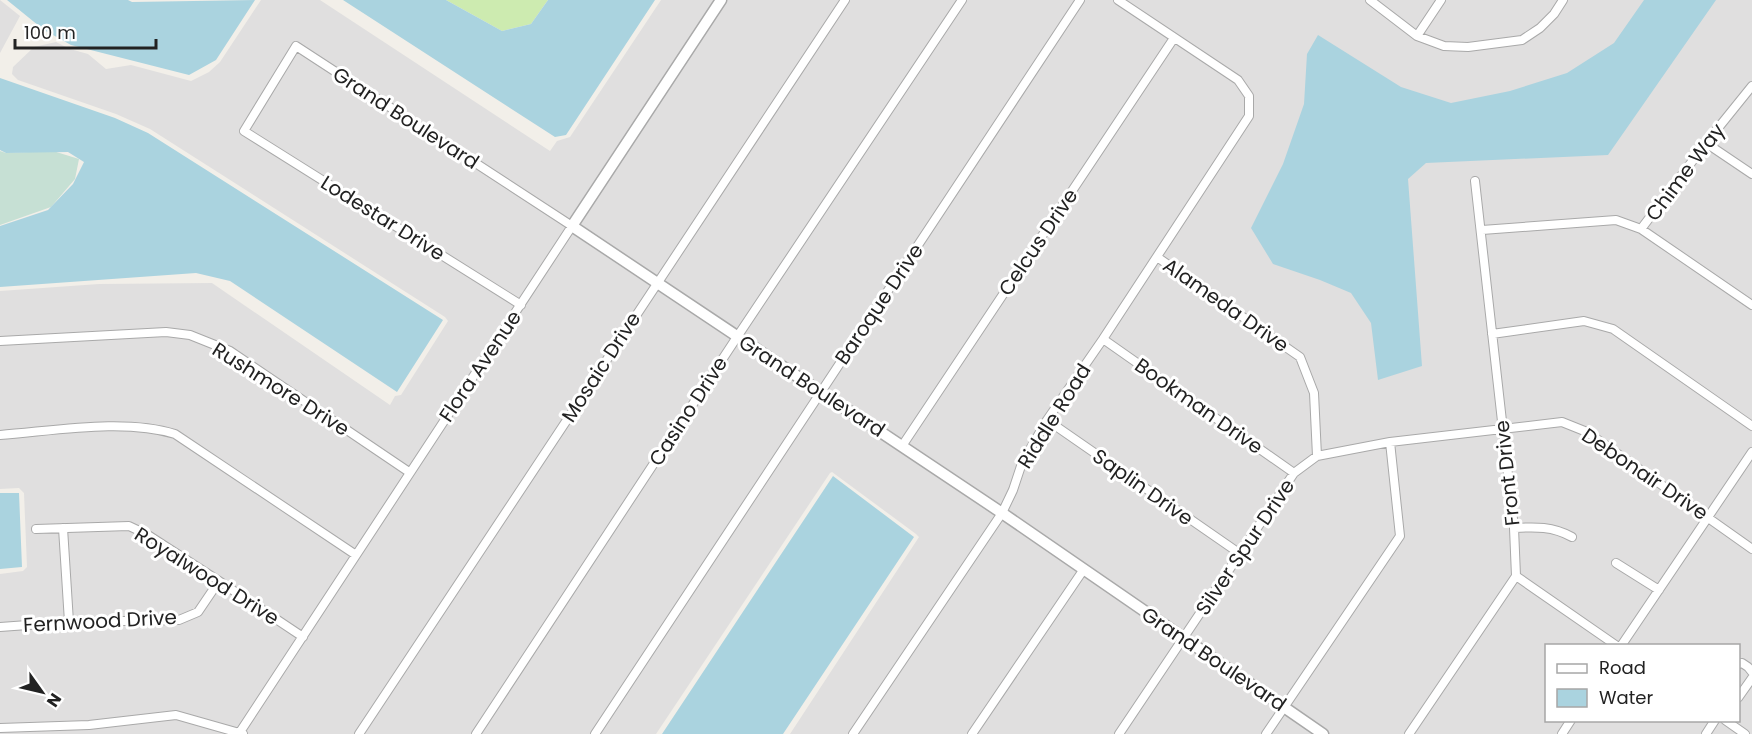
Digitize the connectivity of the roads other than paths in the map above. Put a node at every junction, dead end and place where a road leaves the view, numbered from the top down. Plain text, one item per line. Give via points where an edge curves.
1 (721, 0) edge
2 (845, 0) edge
3 (962, 0) edge
4 (1080, 0) edge
5 (1118, 0) edge
6 (1370, 0) edge
7 (1441, 0) edge
8 (1563, 0) edge
9 (1418, 36) junction
10 (1174, 38) junction
11 (1752, 86) edge
12 (244, 131) joint
13 (1706, 143) junction
14 (1752, 174) edge
15 (1475, 181) dead end
16 (572, 226) junction
17 (1641, 229) junction
18 (1482, 230) junction
19 (1157, 257) junction
20 (656, 284) junction
21 (521, 305) junction
22 (1752, 305) edge
23 (1491, 334) junction
24 (737, 337) junction
25 (1103, 339) junction
26 (0, 342) edge
27 (821, 391) junction
28 (1047, 420) junction
29 (1752, 426) edge
30 (1502, 428) junction
31 (0, 435) edge
32 (1390, 442) junction
33 (902, 446) junction
34 (1752, 452) edge
35 (1317, 456) junction
36 (409, 472) junction
37 (1294, 473) junction
38 (1002, 513) junction
39 (1708, 516) junction
40 (63, 528) junction
41 (1514, 528) junction
42 (36, 529) dead end
43 (1572, 537) dead end
44 (1752, 549) edge
45 (1239, 553) junction
46 (356, 555) junction
47 (1616, 563) dead end
48 (1084, 569) junction
49 (1516, 576) junction
50 (219, 581) junction
51 (1659, 590) junction
52 (69, 622) junction
53 (0, 627) edge
54 (303, 637) junction
55 (1183, 639) junction
56 (1618, 644) edge
57 (1620, 644) edge
58 (1740, 664) edge
59 (1752, 672) edge
60 (1752, 678) edge
61 (1740, 695) edge
62 (1284, 708) junction
63 (1728, 722) edge
64 (0, 728) edge
65 (597, 731) edge
66 (241, 733) edge
67 (359, 734) edge
68 (476, 734) edge
69 (853, 734) edge
70 (972, 734) edge
71 (1119, 734) edge
72 (1266, 734) edge
73 (1323, 734) edge
74 (1409, 734) edge
75 (1745, 734) edge

1 - 16 street, Flora Avenue
2 - 20 street, Mosaic Drive
3 - 24 street, Casino Drive
4 - 27 street, Baroque Drive
5 - 10 street
6 - 9 street
7 - 9 street
8 - 9 street via 1547,21 1522,40 1468,47 1444,46
10 - 19 street, Riddle Road via 1238,80 1249,96 1249,116
10 - 33 street, Celcus Drive
11 - 13 street, Chime Way
12 - 16 street, Grand Boulevard via 296,46
12 - 21 street, Lodestar Drive
13 - 14 street
13 - 17 street, Chime Way
15 - 18 street, Front Drive
16 - 20 street, Grand Boulevard
16 - 21 street, Flora Avenue
17 - 18 street via 1616,220
17 - 22 street
18 - 23 street, Front Drive
19 - 25 street, Riddle Road
19 - 35 street, Alameda Drive via 1300,357 1314,393
20 - 24 street, Grand Boulevard
20 - 67 street, Mosaic Drive
21 - 36 street, Flora Avenue
23 - 29 street via 1584,321 1600,324
23 - 30 street, Front Drive
24 - 27 street, Grand Boulevard
24 - 68 street, Casino Drive
25 - 28 street, Riddle Road
25 - 37 street, Bookman Drive
26 - 36 street, Rushmore Drive via 166,332 190,335 230,351
27 - 33 street, Grand Boulevard
27 - 65 street, Baroque Drive
28 - 38 street, Riddle Road via 1022,463
28 - 45 street, Saplin Drive
30 - 32 street, Debonair Drive
30 - 39 street, Debonair Drive via 1562,422 1587,432
30 - 41 street, Front Drive
31 - 46 street via 129,425 175,434
32 - 35 street, Debonair Drive
32 - 62 street via 1400,536
33 - 38 street, Grand Boulevard
34 - 39 street
35 - 37 street, Silver Spur Drive
36 - 46 street, Flora Avenue
37 - 45 street, Silver Spur Drive
38 - 48 street, Grand Boulevard
38 - 69 street, Riddle Road
39 - 44 street, Debonair Drive
39 - 51 street
40 - 42 street, Royalwood Drive
40 - 50 street, Royalwood Drive via 129,526
40 - 52 street
41 - 43 street via 1543,526
41 - 49 street, Front Drive
45 - 55 street, Silver Spur Drive
46 - 54 street, Flora Avenue
47 - 51 street
48 - 55 street, Grand Boulevard
48 - 70 street
49 - 56 street
49 - 74 street
50 - 52 street, Fernwood Drive via 198,612 179,620
50 - 54 street, Royalwood Drive
51 - 57 street
52 - 53 street, Fernwood Drive
54 - 66 street, Flora Avenue
55 - 62 street, Grand Boulevard
55 - 71 street, Silver Spur Drive
58 - 59 street
60 - 61 street
62 - 72 street
62 - 73 street, Grand Boulevard
63 - 75 street
64 - 66 street via 89,725 176,715

